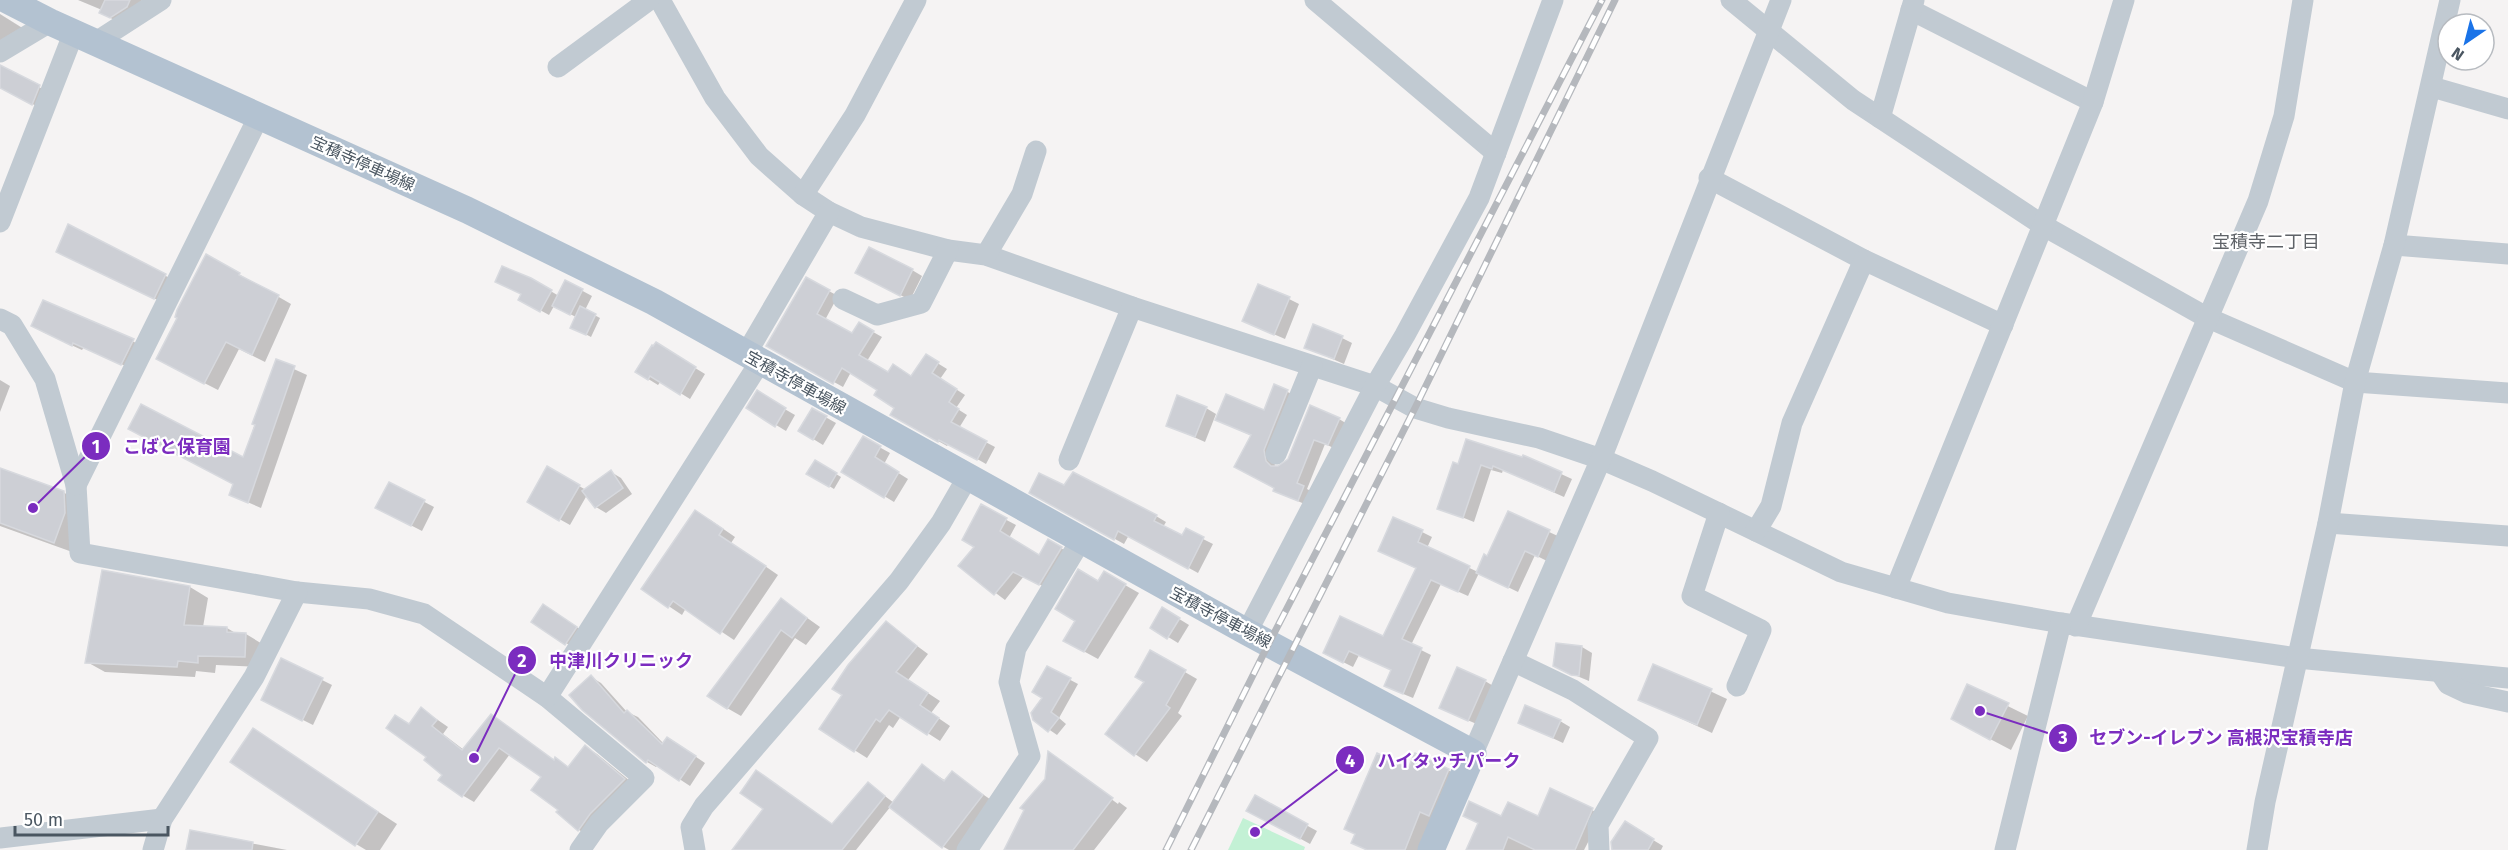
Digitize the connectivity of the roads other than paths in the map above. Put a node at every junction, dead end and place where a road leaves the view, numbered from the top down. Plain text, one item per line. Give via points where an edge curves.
1 (7, 0) edge
2 (161, 0) edge
3 (649, 0) edge
4 (660, 0) edge
5 (916, 0) edge
6 (1315, 0) edge
7 (1553, 0) edge
8 (1731, 0) edge
9 (1781, 0) edge
10 (2124, 0) edge
11 (2303, 0) edge
12 (2450, 0) edge
13 (1912, 5) edge
14 (1770, 31) junction
15 (74, 32) junction
16 (0, 52) edge
17 (558, 67) dead end
18 (2432, 87) junction
19 (2093, 102) junction
20 (2508, 109) edge
21 (259, 116) junction
22 (1880, 118) junction
23 (1036, 151) dead end
24 (1496, 153) junction
25 (1709, 178) junction
26 (803, 195) junction
27 (828, 212) junction
28 (0, 222) edge
29 (2044, 226) junction
30 (2394, 245) junction
31 (948, 250) junction
32 (2508, 254) edge
33 (986, 255) junction
34 (1864, 260) junction
35 (843, 298) dead end
36 (1132, 307) junction
37 (2206, 317) junction
38 (0, 319) edge
39 (2003, 325) junction
40 (753, 358) junction
41 (1312, 366) junction
42 (2355, 382) junction
43 (1375, 386) junction
44 (2508, 393) edge
45 (1276, 454) dead end
46 (1601, 459) junction
47 (1069, 460) dead end
48 (967, 478) junction
49 (76, 485) junction
50 (1719, 513) junction
51 (2328, 523) junction
52 (1756, 531) junction
53 (2508, 536) edge
54 (1081, 540) junction
55 (1896, 588) junction
56 (297, 592) junction
57 (2068, 625) junction
58 (1247, 632) junction
59 (2297, 658) junction
60 (1513, 661) junction
61 (2440, 672) junction
62 (2508, 678) edge
63 (1737, 686) dead end
64 (547, 697) junction
65 (2508, 702) edge
66 (1473, 753) junction
67 (162, 819) junction
68 (0, 838) edge
69 (153, 850) edge
70 (580, 850) edge
71 (695, 850) edge
72 (967, 850) edge
73 (1431, 850) edge
74 (1599, 850) edge
75 (2006, 850) edge
76 (2257, 850) edge

1 - 15 main road, 宝積寺停車場線
2 - 15 street
3 - 17 street
4 - 26 street via 715,98 759,156
5 - 26 street via 855,115
6 - 24 street
7 - 24 street
8 - 14 street
9 - 14 street
10 - 19 street
11 - 37 street via 2284,117 2258,201
12 - 18 street
13 - 19 street
13 - 22 street
14 - 22 street
14 - 25 street
15 - 16 street
15 - 21 main road, 宝積寺停車場線
15 - 28 street
18 - 20 street
18 - 30 street
19 - 29 street
21 - 40 main road, 宝積寺停車場線 via 576,263
21 - 49 street
22 - 29 street
23 - 33 street via 1023,194
24 - 43 street via 1479,198
25 - 34 street
25 - 46 street
26 - 27 street
27 - 31 street via 861,227
27 - 40 street
29 - 37 street
29 - 39 street
30 - 32 street
30 - 42 street
31 - 33 street
31 - 35 street via 921,303 877,315
33 - 36 street
34 - 39 street
34 - 52 street via 1792,423 1771,506
36 - 41 street
36 - 47 street
37 - 42 street
37 - 57 street
38 - 49 street via 12,325 45,379
39 - 55 street
40 - 48 main road, 宝積寺停車場線
40 - 64 street
41 - 43 street
41 - 45 street
42 - 44 street
42 - 51 street
43 - 46 street via 1415,408 1539,438
43 - 58 street
46 - 50 street
46 - 60 street
48 - 54 main road, 宝積寺停車場線
48 - 71 street via 941,523 898,581 704,806 691,827
49 - 56 street via 80,553
50 - 52 street
50 - 63 street via 1692,597 1761,630
51 - 53 street
51 - 59 street
52 - 55 street via 1841,572
54 - 58 main road, 宝積寺停車場線
54 - 72 street via 1016,648 1009,682 1030,756
55 - 57 street via 1948,603
56 - 64 street via 369,599 424,614
56 - 67 street via 254,677
57 - 59 street
57 - 75 street
58 - 66 main road, 宝積寺停車場線
59 - 61 street
59 - 76 street
60 - 66 street
60 - 74 street via 1574,690 1648,738 1598,825
61 - 62 street
61 - 65 street via 2448,684 2458,689
64 - 70 street via 644,778 599,823
66 - 73 main road
67 - 68 street
67 - 69 street

